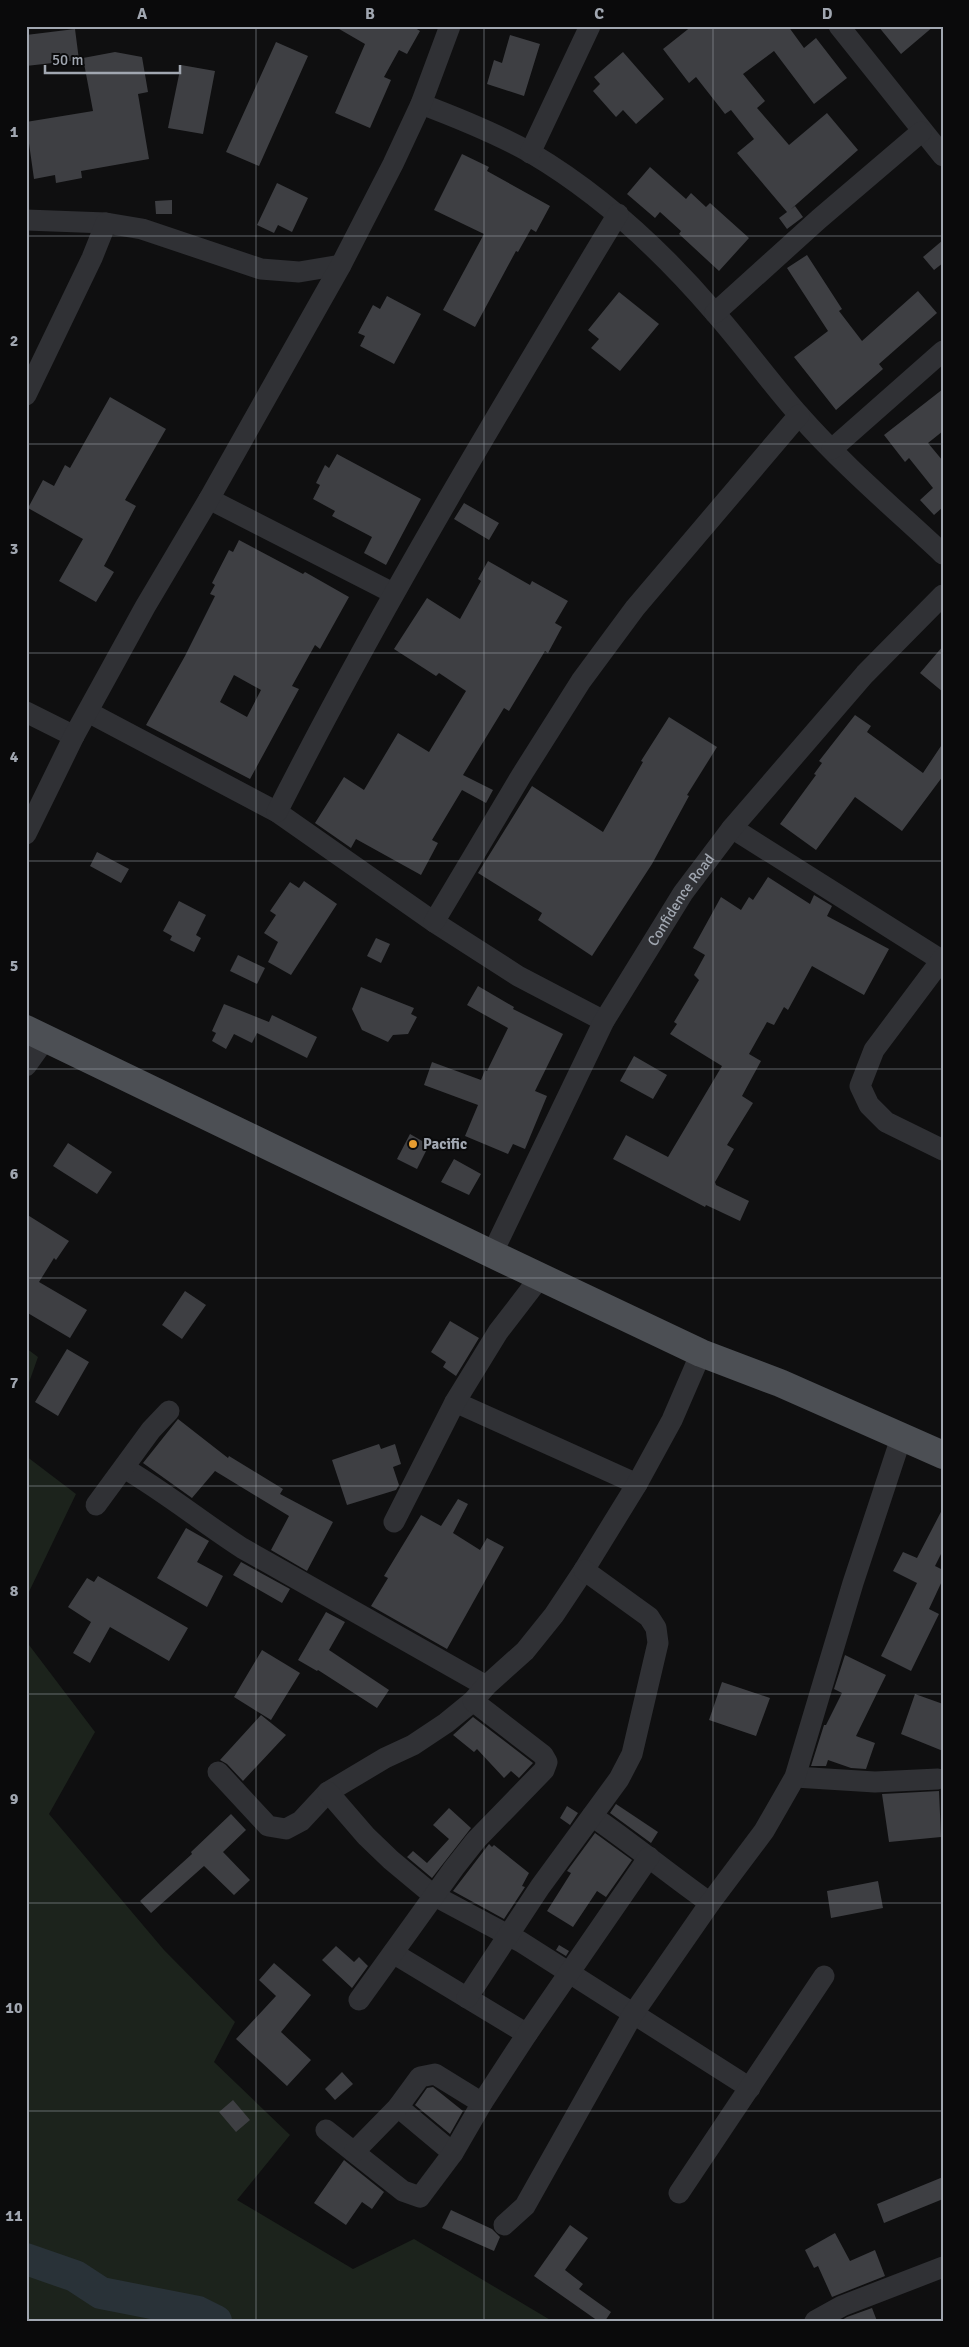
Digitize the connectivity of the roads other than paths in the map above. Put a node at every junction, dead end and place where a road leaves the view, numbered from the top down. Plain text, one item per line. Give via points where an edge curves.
1 (450, 26) edge
2 (590, 26) edge
3 (839, 26) edge
4 (421, 104) junction
5 (921, 132) junction
6 (530, 153) junction
7 (943, 156) edge
8 (618, 214) junction
9 (26, 220) edge
10 (106, 223) junction
11 (341, 265) junction
12 (715, 313) junction
13 (943, 352) edge
14 (26, 395) edge
15 (799, 415) junction
16 (832, 449) junction
17 (209, 499) junction
18 (943, 554) edge
19 (393, 594) junction
20 (943, 595) edge
21 (26, 712) edge
22 (88, 712) junction
23 (74, 736) junction
24 (277, 812) junction
25 (732, 828) junction
26 (26, 834) edge
27 (434, 922) junction
28 (942, 959) edge
29 (604, 1021) junction
30 (36, 1034) edge
31 (26, 1066) edge
32 (943, 1150) edge
33 (492, 1254) junction
34 (541, 1276) junction
35 (702, 1352) junction
36 (455, 1402) junction
37 (169, 1411) dead end
38 (901, 1438) junction
39 (943, 1456) edge
40 (124, 1468) junction
41 (637, 1484) junction
42 (96, 1505) dead end
43 (394, 1522) dead end
44 (584, 1570) junction
45 (479, 1694) junction
46 (218, 1772) dead end
47 (795, 1777) junction
48 (938, 1778) dead end
49 (328, 1792) junction
50 (592, 1816) junction
51 (649, 1857) junction
52 (433, 1894) junction
53 (710, 1903) junction
54 (507, 1936) junction
55 (392, 1953) junction
56 (569, 1971) junction
57 (824, 1976) dead end
58 (467, 1998) junction
59 (359, 2000) dead end
60 (633, 2014) junction
61 (527, 2034) junction
62 (750, 2088) junction
63 (482, 2103) junction
64 (398, 2108) junction
65 (326, 2130) dead end
66 (354, 2152) junction
67 (454, 2153) junction
68 (679, 2193) dead end
69 (504, 2225) dead end
70 (943, 2267) edge
71 (815, 2321) edge

1 - 4 street
2 - 6 street
3 - 5 street
4 - 6 street via 464,120
4 - 11 street
5 - 7 street
5 - 12 street
6 - 8 street
8 - 12 street via 667,260
8 - 19 street
9 - 10 street
10 - 11 street via 142,229 261,269 299,272
10 - 14 street
11 - 17 street
12 - 15 street
13 - 16 street
15 - 16 street
15 - 27 street via 635,608 581,682
16 - 18 street
17 - 19 street
17 - 22 street
19 - 24 street
20 - 25 street, Confidence Road via 865,674
21 - 23 street
22 - 23 street
22 - 24 street
23 - 26 street
24 - 27 street
25 - 28 street
25 - 29 street, Confidence Road via 683,893
27 - 29 street via 518,976
28 - 32 street via 874,1050 860,1086 869,1105 886,1122
29 - 33 street, Confidence Road
30 - 31 street
30 - 33 main road
33 - 34 main road
34 - 35 main road
34 - 36 street via 498,1332
35 - 38 main road
35 - 41 street via 672,1420
36 - 41 street
36 - 43 street
37 - 40 street
38 - 39 main road
38 - 47 street via 852,1583
40 - 42 street
40 - 45 street via 152,1484 204,1524
41 - 44 street
44 - 45 street via 525,1651
44 - 50 street via 649,1617 656,1628 658,1643 632,1754 619,1779
45 - 49 street via 446,1723 413,1745
45 - 52 street via 547,1762 544,1770 476,1840
46 - 49 street via 268,1826 286,1829 301,1821
47 - 48 street via 875,1782
47 - 53 street via 764,1831
49 - 52 street via 366,1836
50 - 51 street
50 - 54 street
51 - 53 street
51 - 56 street
52 - 54 street
52 - 55 street
53 - 60 street
54 - 56 street
54 - 58 street
55 - 58 street
55 - 59 street
56 - 60 street
56 - 61 street
57 - 62 street
58 - 61 street
60 - 62 street
60 - 69 street via 544,2175 525,2206
61 - 63 street
62 - 68 street
63 - 64 street via 435,2074 420,2077
63 - 67 street
64 - 66 street
64 - 67 street
65 - 66 street
66 - 67 street via 403,2191 420,2197
70 - 71 street via 842,2306

